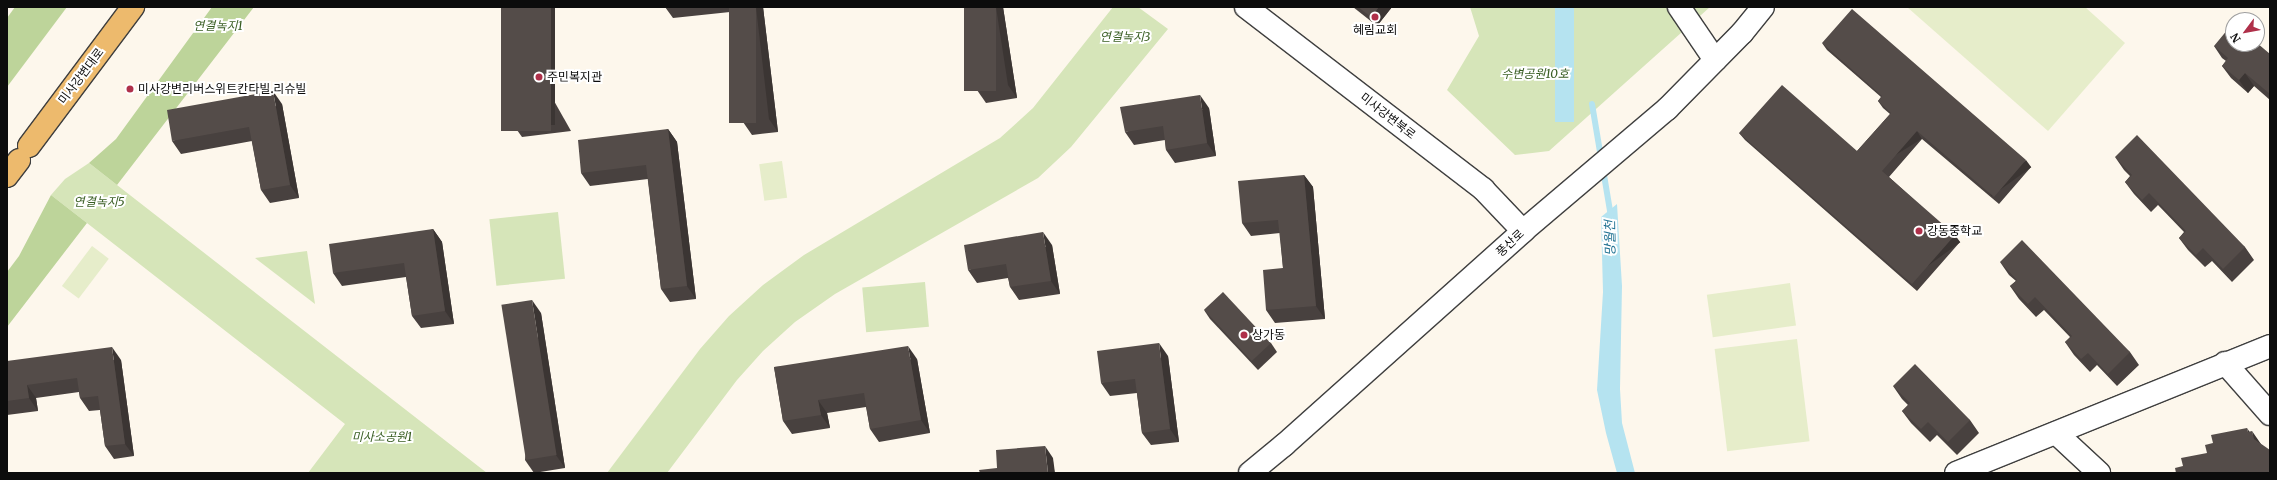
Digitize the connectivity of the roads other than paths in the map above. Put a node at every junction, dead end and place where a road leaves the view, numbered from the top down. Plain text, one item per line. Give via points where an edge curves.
1 (133, 7) edge
2 (1246, 7) edge
3 (1679, 7) edge
4 (1763, 7) edge
5 (1715, 60) junction
6 (18, 161) edge
7 (1523, 231) junction
8 (2270, 346) edge
9 (2226, 363) junction
10 (2270, 414) edge
11 (2056, 433) junction
12 (1250, 473) edge
13 (1956, 473) edge
14 (2099, 473) edge

1 - 6 main road, 미사강변대로
2 - 7 street, 미사강변북로 via 1482,189
3 - 5 street
4 - 5 street, 풍산로
5 - 7 street, 풍산로 via 1667,109
7 - 12 street, 풍산로 via 1314,419
8 - 9 street
9 - 10 street
9 - 11 street
11 - 13 street
11 - 14 street

